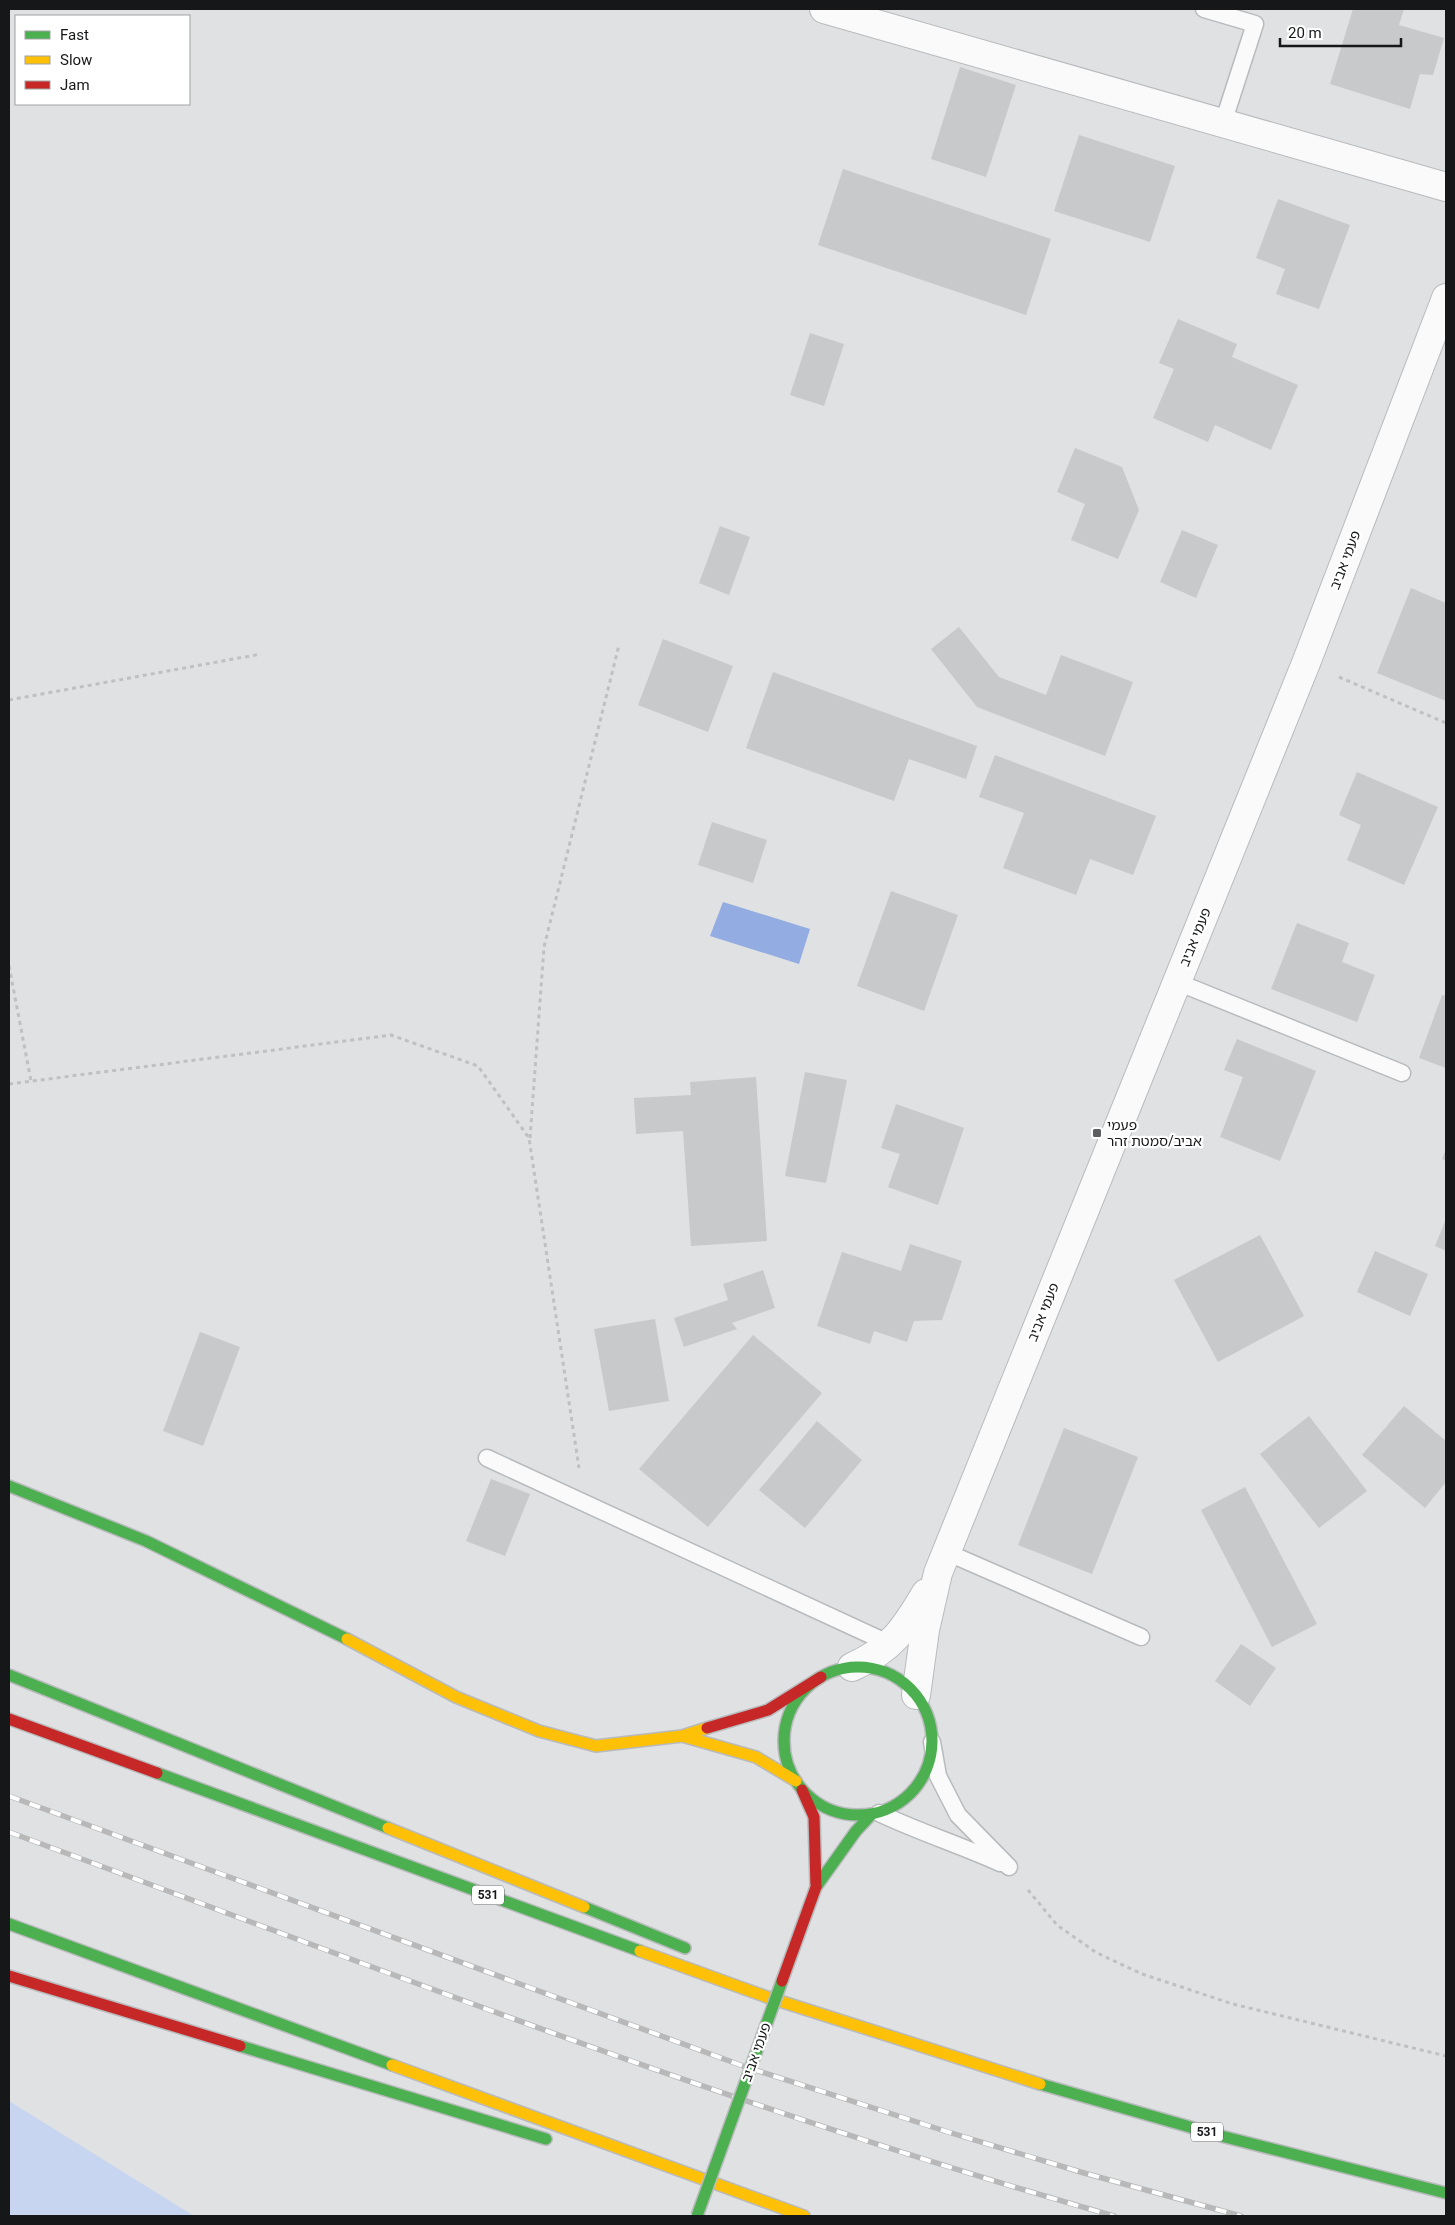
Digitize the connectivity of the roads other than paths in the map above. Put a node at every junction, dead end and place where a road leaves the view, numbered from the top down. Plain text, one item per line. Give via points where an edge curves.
1 (824, 9) edge
2 (1204, 9) edge
3 (1223, 123) junction
4 (1446, 187) edge
5 (1446, 298) edge
6 (1177, 982) junction
7 (1402, 1073) dead end
8 (487, 1458) dead end
9 (9, 1486) edge
10 (942, 1562) junction
11 (1141, 1637) dead end
12 (890, 1644) junction
13 (852, 1667) junction
14 (9, 1675) edge
15 (821, 1677) junction
16 (916, 1695) junction
17 (9, 1719) edge
18 (682, 1736) junction
19 (932, 1742) junction
20 (799, 1786) junction
21 (875, 1814) junction
22 (816, 1887) junction
23 (9, 1924) edge
24 (692, 1951) dead end
25 (9, 1976) edge
26 (766, 1981) dead end
27 (794, 1992) dead end
28 (813, 2000) dead end
29 (970, 2063) junction
30 (553, 2141) dead end
31 (629, 2164) dead end
32 (1446, 2193) edge
33 (697, 2216) edge
34 (802, 2216) edge

1 - 3 street
2 - 3 lane via 1255,24
3 - 4 street
5 - 6 street, פעמי אביב via 1306,663
6 - 7 lane
6 - 10 street, פעמי אביב
8 - 12 lane
9 - 18 main road via 146,1541 309,1619 456,1697 539,1731 596,1746
10 - 11 lane
10 - 12 street, פעמי אביב via 911,1618
10 - 16 street, פעמי אביב via 925,1630
12 - 13 street, פעמי אביב via 875,1657
13 - 15 main road
13 - 16 main road via 890,1674
14 - 24 main road
15 - 18 main road via 768,1710
15 - 20 main road via 794,1703 787,1720 785,1758
16 - 19 main road via 928,1717
17 - 29 main road, 531 via 767,1997
18 - 20 main road via 756,1757
19 - 21 main road via 930,1760 923,1777 905,1798
19 - 21 lane via 938,1776 958,1815 1009,1867 951,1841
20 - 21 main road via 812,1799 835,1811
20 - 22 main road, פעמי אביב via 814,1817
21 - 22 main road, פעמי אביב via 856,1831
22 - 33 main road, פעמי אביב, bridge
23 - 34 main road
25 - 30 main road
26 - 27 main road
28 - 29 main road
29 - 32 main road, 531 via 1225,2137
31 - 34 main road

